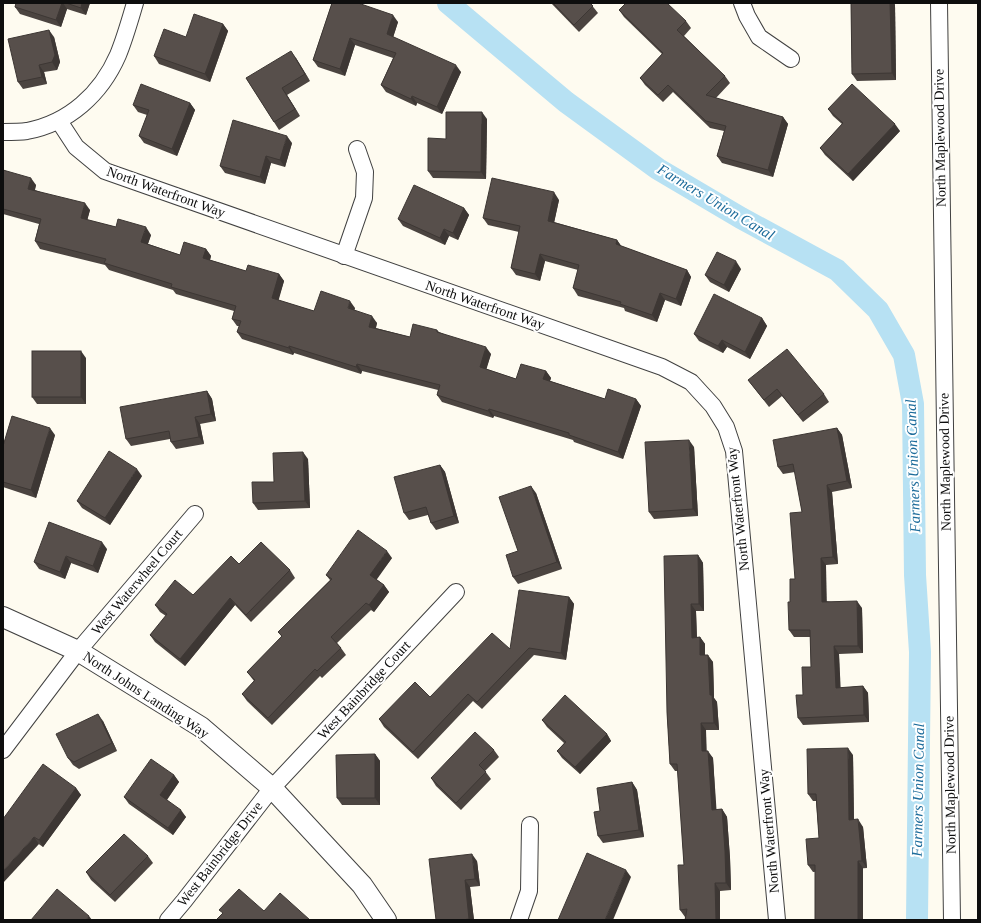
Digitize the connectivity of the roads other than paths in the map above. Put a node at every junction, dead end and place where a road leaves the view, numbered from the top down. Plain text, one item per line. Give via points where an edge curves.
1 (136, 3) edge
2 (742, 3) edge
3 (939, 3) edge
4 (790, 59) dead end
5 (58, 121) junction
6 (3, 132) edge
7 (356, 150) dead end
8 (344, 256) junction
9 (195, 514) dead end
10 (456, 592) dead end
11 (3, 617) edge
12 (78, 651) junction
13 (3, 750) edge
14 (272, 788) junction
15 (530, 826) dead end
16 (168, 920) edge
17 (386, 920) edge
18 (520, 920) edge
19 (777, 920) edge
20 (952, 920) edge

1 - 5 street via 117,56 99,88 82,106
2 - 4 street via 759,37
3 - 20 street, North Maplewood Drive
5 - 6 street via 28,131
5 - 8 street, North Waterfront Way via 76,148 105,171
7 - 8 street via 365,172 364,198
8 - 19 street, North Waterfront Way via 662,367 691,382 713,406 726,427 734,451
9 - 12 street, West Waterwheel Court
10 - 14 street, West Bainbridge Court
11 - 12 street, North Johns Landing Way
12 - 13 street, West Waterwheel Court
12 - 14 street, North Johns Landing Way via 201,727
14 - 16 street, West Bainbridge Drive
14 - 17 street, North Johns Landing Way via 362,886
15 - 18 street via 529,891

